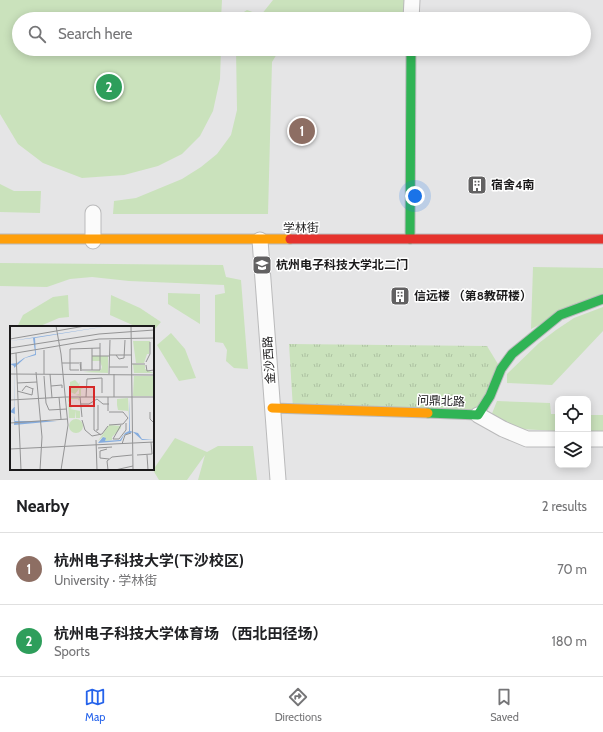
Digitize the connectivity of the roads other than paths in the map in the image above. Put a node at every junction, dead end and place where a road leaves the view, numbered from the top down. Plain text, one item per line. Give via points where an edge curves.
1 (412, 0) edge
2 (411, 12) edge
3 (411, 56) edge
4 (93, 213) dead end
5 (0, 239) edge
6 (410, 239) junction
7 (603, 239) edge
8 (93, 240) junction
9 (260, 240) junction
10 (603, 299) edge
11 (272, 408) junction
12 (478, 415) junction
13 (555, 439) edge
14 (591, 439) edge
15 (603, 439) edge
16 (278, 480) edge

1 - 2 street
3 - 6 main road
4 - 8 street
5 - 8 main road, 学林街
6 - 7 main road, 学林街
6 - 9 main road, 学林街
8 - 9 main road, 学林街
9 - 11 street, 金沙西路
10 - 12 main road, 问鼎北路 via 560,315 512,354 501,369 490,396
11 - 12 main road, 问鼎北路
11 - 16 street, 金沙西路
12 - 13 street via 527,439
14 - 15 street

